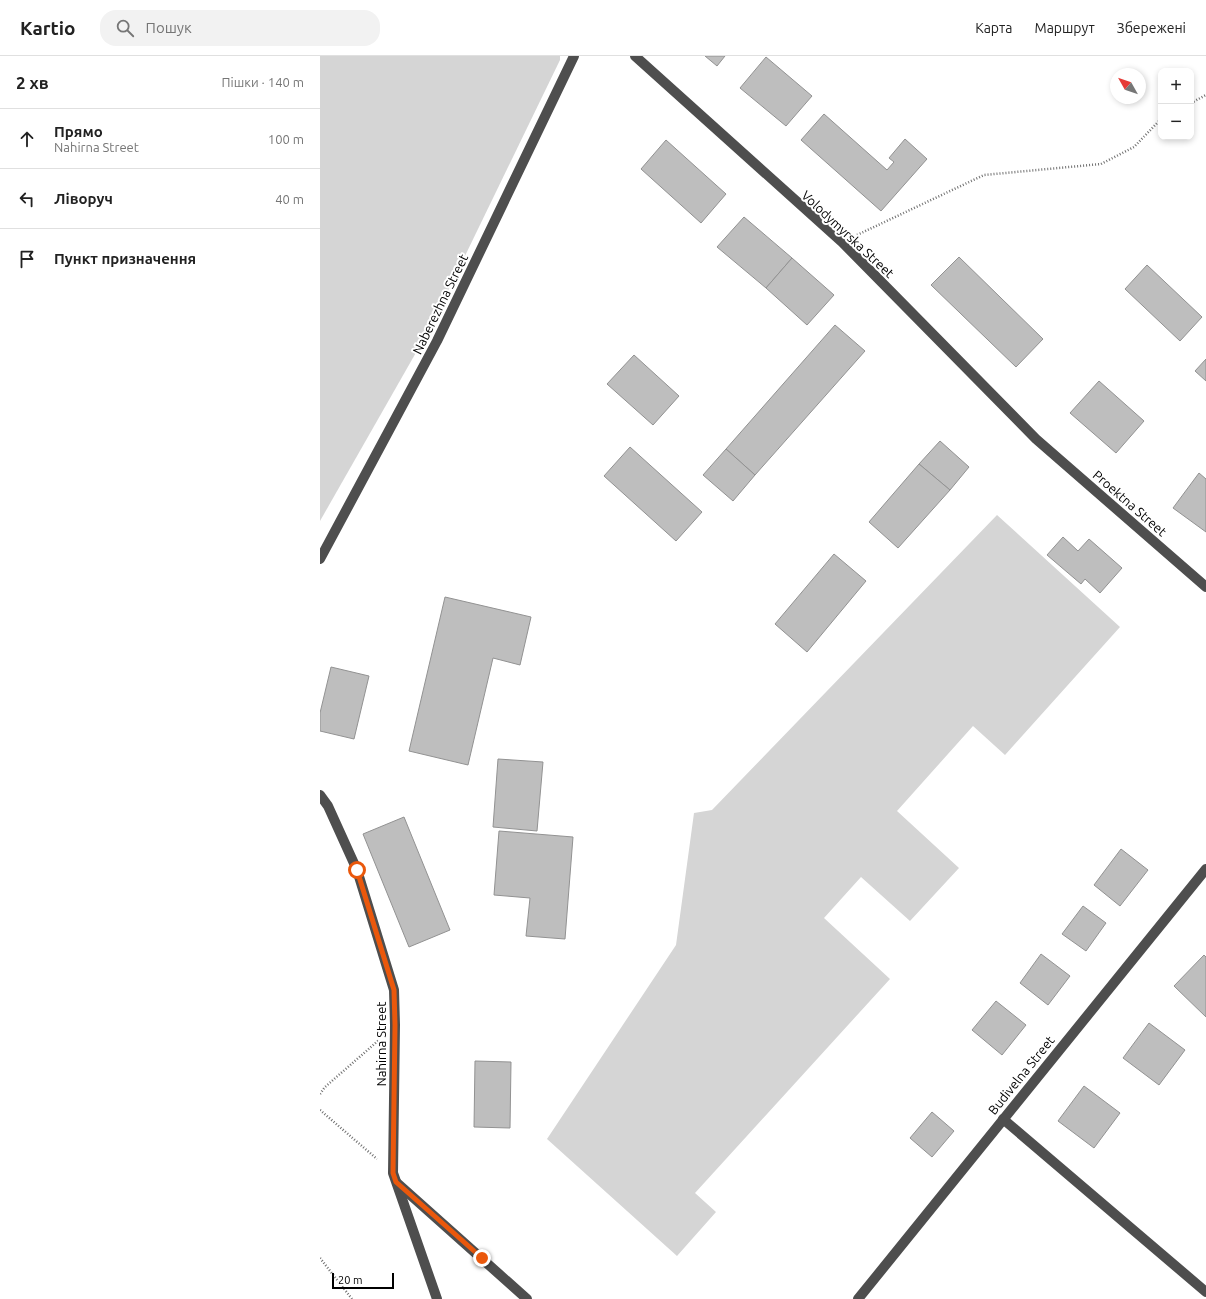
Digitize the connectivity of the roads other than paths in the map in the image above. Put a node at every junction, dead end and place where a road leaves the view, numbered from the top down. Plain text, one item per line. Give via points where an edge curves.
1 (574, 56) edge
2 (635, 56) edge
3 (1036, 439) joint
4 (320, 559) edge
5 (1206, 587) edge
6 (320, 795) edge
7 (1206, 869) edge
8 (1003, 1119) junction
9 (394, 1178) junction
10 (1206, 1292) edge
11 (437, 1299) edge
12 (527, 1299) edge
13 (858, 1299) edge

1 - 4 street, Naberezhna Street via 437,341
2 - 3 street, Volodymyrska Street via 842,242
3 - 5 street, Proektna Street
6 - 9 street, Nahirna Street via 328,806 357,870 394,990
7 - 8 street, Budivelna Street
8 - 10 street
8 - 13 street, Budivelna Street
9 - 11 street, Nahirna Street
9 - 12 street

